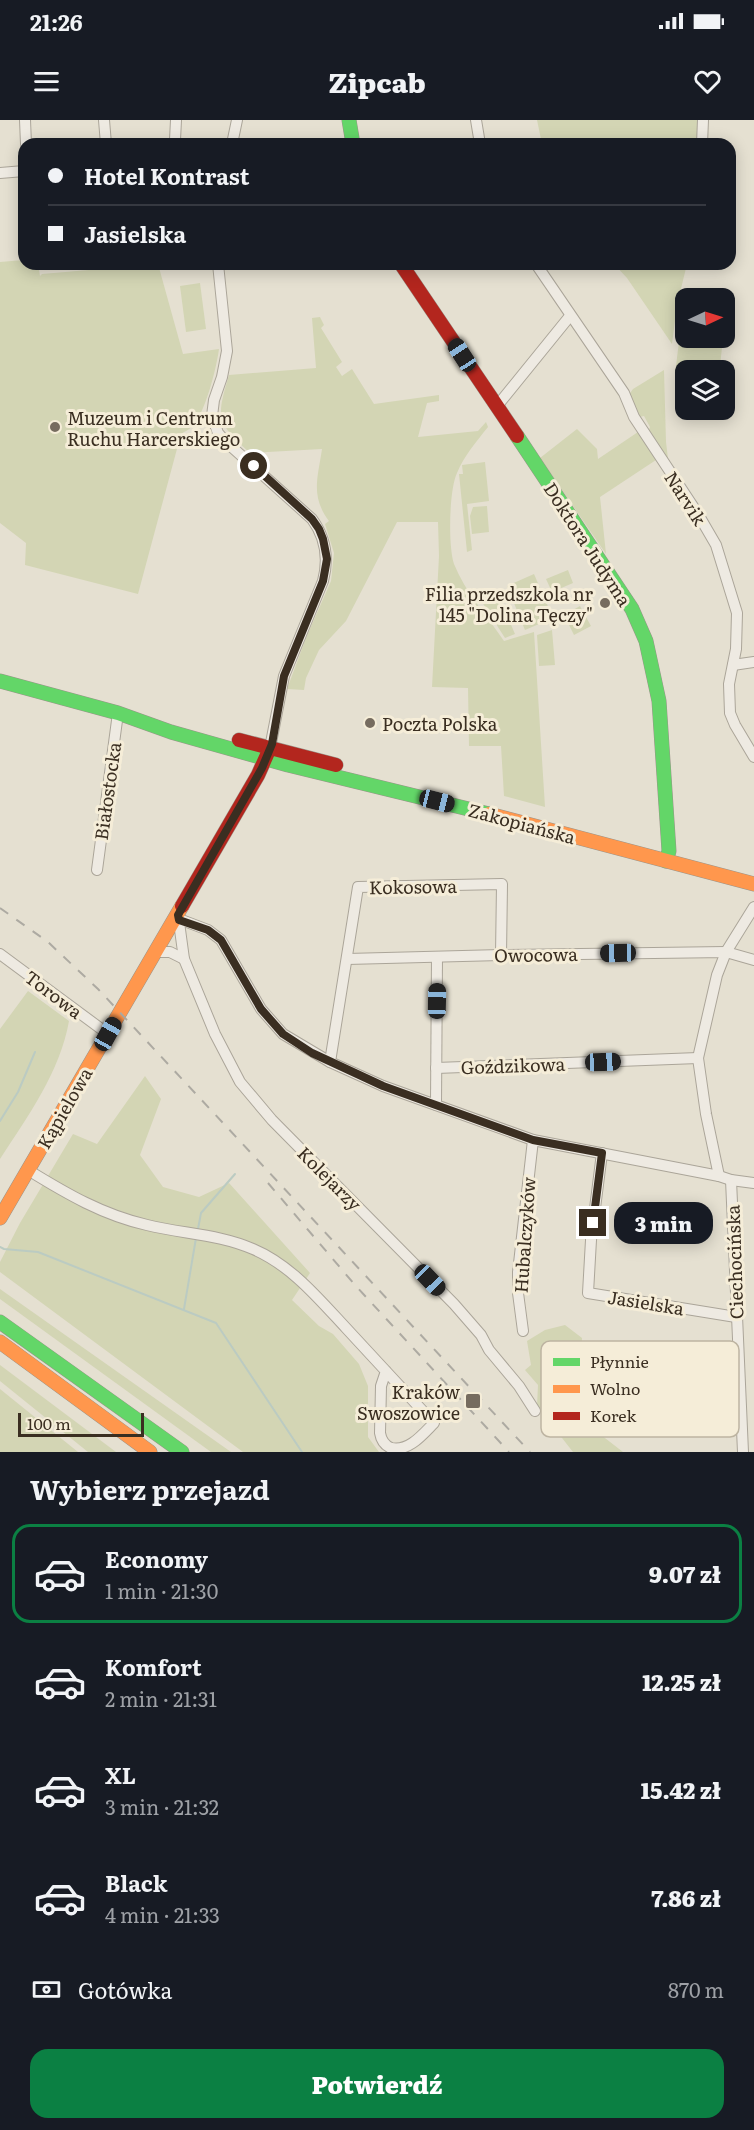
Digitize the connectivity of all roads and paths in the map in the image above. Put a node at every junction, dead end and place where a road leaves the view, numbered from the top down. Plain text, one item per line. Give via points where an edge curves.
1 (25, 120) edge
2 (104, 120) edge
3 (176, 120) edge
4 (237, 120) edge
5 (349, 120) edge
6 (476, 120) edge
7 (703, 120) edge
8 (26, 138) edge
9 (106, 138) edge
10 (176, 138) edge
11 (233, 138) edge
12 (352, 138) edge
13 (479, 138) edge
14 (702, 138) edge
15 (18, 172) edge
16 (0, 173) edge
17 (219, 270) edge
18 (405, 270) edge
19 (540, 270) edge
20 (570, 316) junction
21 (497, 406) junction
22 (754, 662) edge
23 (733, 665) junction
24 (0, 681) edge
25 (118, 713) junction
26 (268, 753) junction
27 (754, 756) edge
28 (668, 856) junction
29 (97, 870) dead end
30 (754, 875) edge
31 (754, 884) edge
32 (754, 907) edge
33 (178, 917) junction
34 (155, 952) junction
35 (726, 952) junction
36 (0, 954) edge
37 (501, 955) junction
38 (437, 957) junction
39 (184, 959) junction
40 (347, 959) junction
41 (754, 960) edge
42 (108, 1034) junction
43 (698, 1058) junction
44 (330, 1062) junction
45 (436, 1068) junction
46 (436, 1105) junction
47 (533, 1140) junction
48 (602, 1153) junction
49 (28, 1170) junction
50 (719, 1176) junction
51 (731, 1180) junction
52 (754, 1183) edge
53 (0, 1218) edge
54 (736, 1317) junction
55 (0, 1322) edge
56 (523, 1331) dead end
57 (737, 1341) edge
58 (0, 1342) edge
59 (386, 1371) junction
60 (739, 1390) edge
61 (535, 1411) dead end
62 (150, 1452) edge
63 (182, 1452) edge
64 (743, 1452) edge

1 - 8 street
2 - 9 street
3 - 10 street
4 - 11 street
5 - 12 main road
6 - 13 street
7 - 14 street
15 - 16 street
17 - 26 street via 227,351 214,400 214,424 224,440 312,519 326,549 323,581 284,676
18 - 21 main road, Doktora Judyma
19 - 20 street, Narvik
20 - 21 street
20 - 23 street, Narvik via 624,393 634,417 716,545 737,613
21 - 28 main road, Doktora Judyma via 613,579 646,641 659,701
22 - 23 street
23 - 27 street, Narvik via 730,713
24 - 25 main road, Zakopiańska
25 - 26 main road, Zakopiańska via 171,732
25 - 29 street, Białostocka
26 - 28 main road, Zakopiańska via 457,806
26 - 33 main road, Kąpielowa
28 - 30 main road, Zakopiańska
28 - 31 main road, Zakopiańska
32 - 35 street
33 - 34 main road, Kąpielowa
33 - 39 street, Kolejarzy
33 - 44 street via 221,940 261,1009 283,1034
34 - 39 street via 170,952
34 - 42 main road, Kąpielowa
35 - 37 street, Owocowa
35 - 41 street, Owocowa
35 - 43 street
36 - 42 street, Torowa
37 - 38 street, Owocowa
37 - 40 street, Kokosowa via 501,884 358,887
38 - 40 street, Owocowa
38 - 45 street, Goździkowa
39 - 61 street, Kolejarzy via 215,1034 248,1093 454,1304
40 - 44 street, Kokosowa
42 - 49 main road, Kąpielowa
43 - 45 street, Goździkowa
43 - 50 street
44 - 46 street
45 - 46 street, Goździkowa
46 - 47 street
47 - 48 street
47 - 56 street, Hubalczyków via 518,1272
48 - 50 street
48 - 54 street, Jasielska via 588,1293
49 - 53 main road, Kąpielowa
49 - 59 street via 109,1215 224,1238 255,1249 312,1292
50 - 51 street
51 - 52 street
51 - 54 street, Ciechocińska
54 - 57 street, Ciechocińska
55 - 63 main road
58 - 62 main road
59 - 59 street via 434,1423 406,1449 397,1450 381,1439 381,1383
60 - 64 street, Ciechocińska

